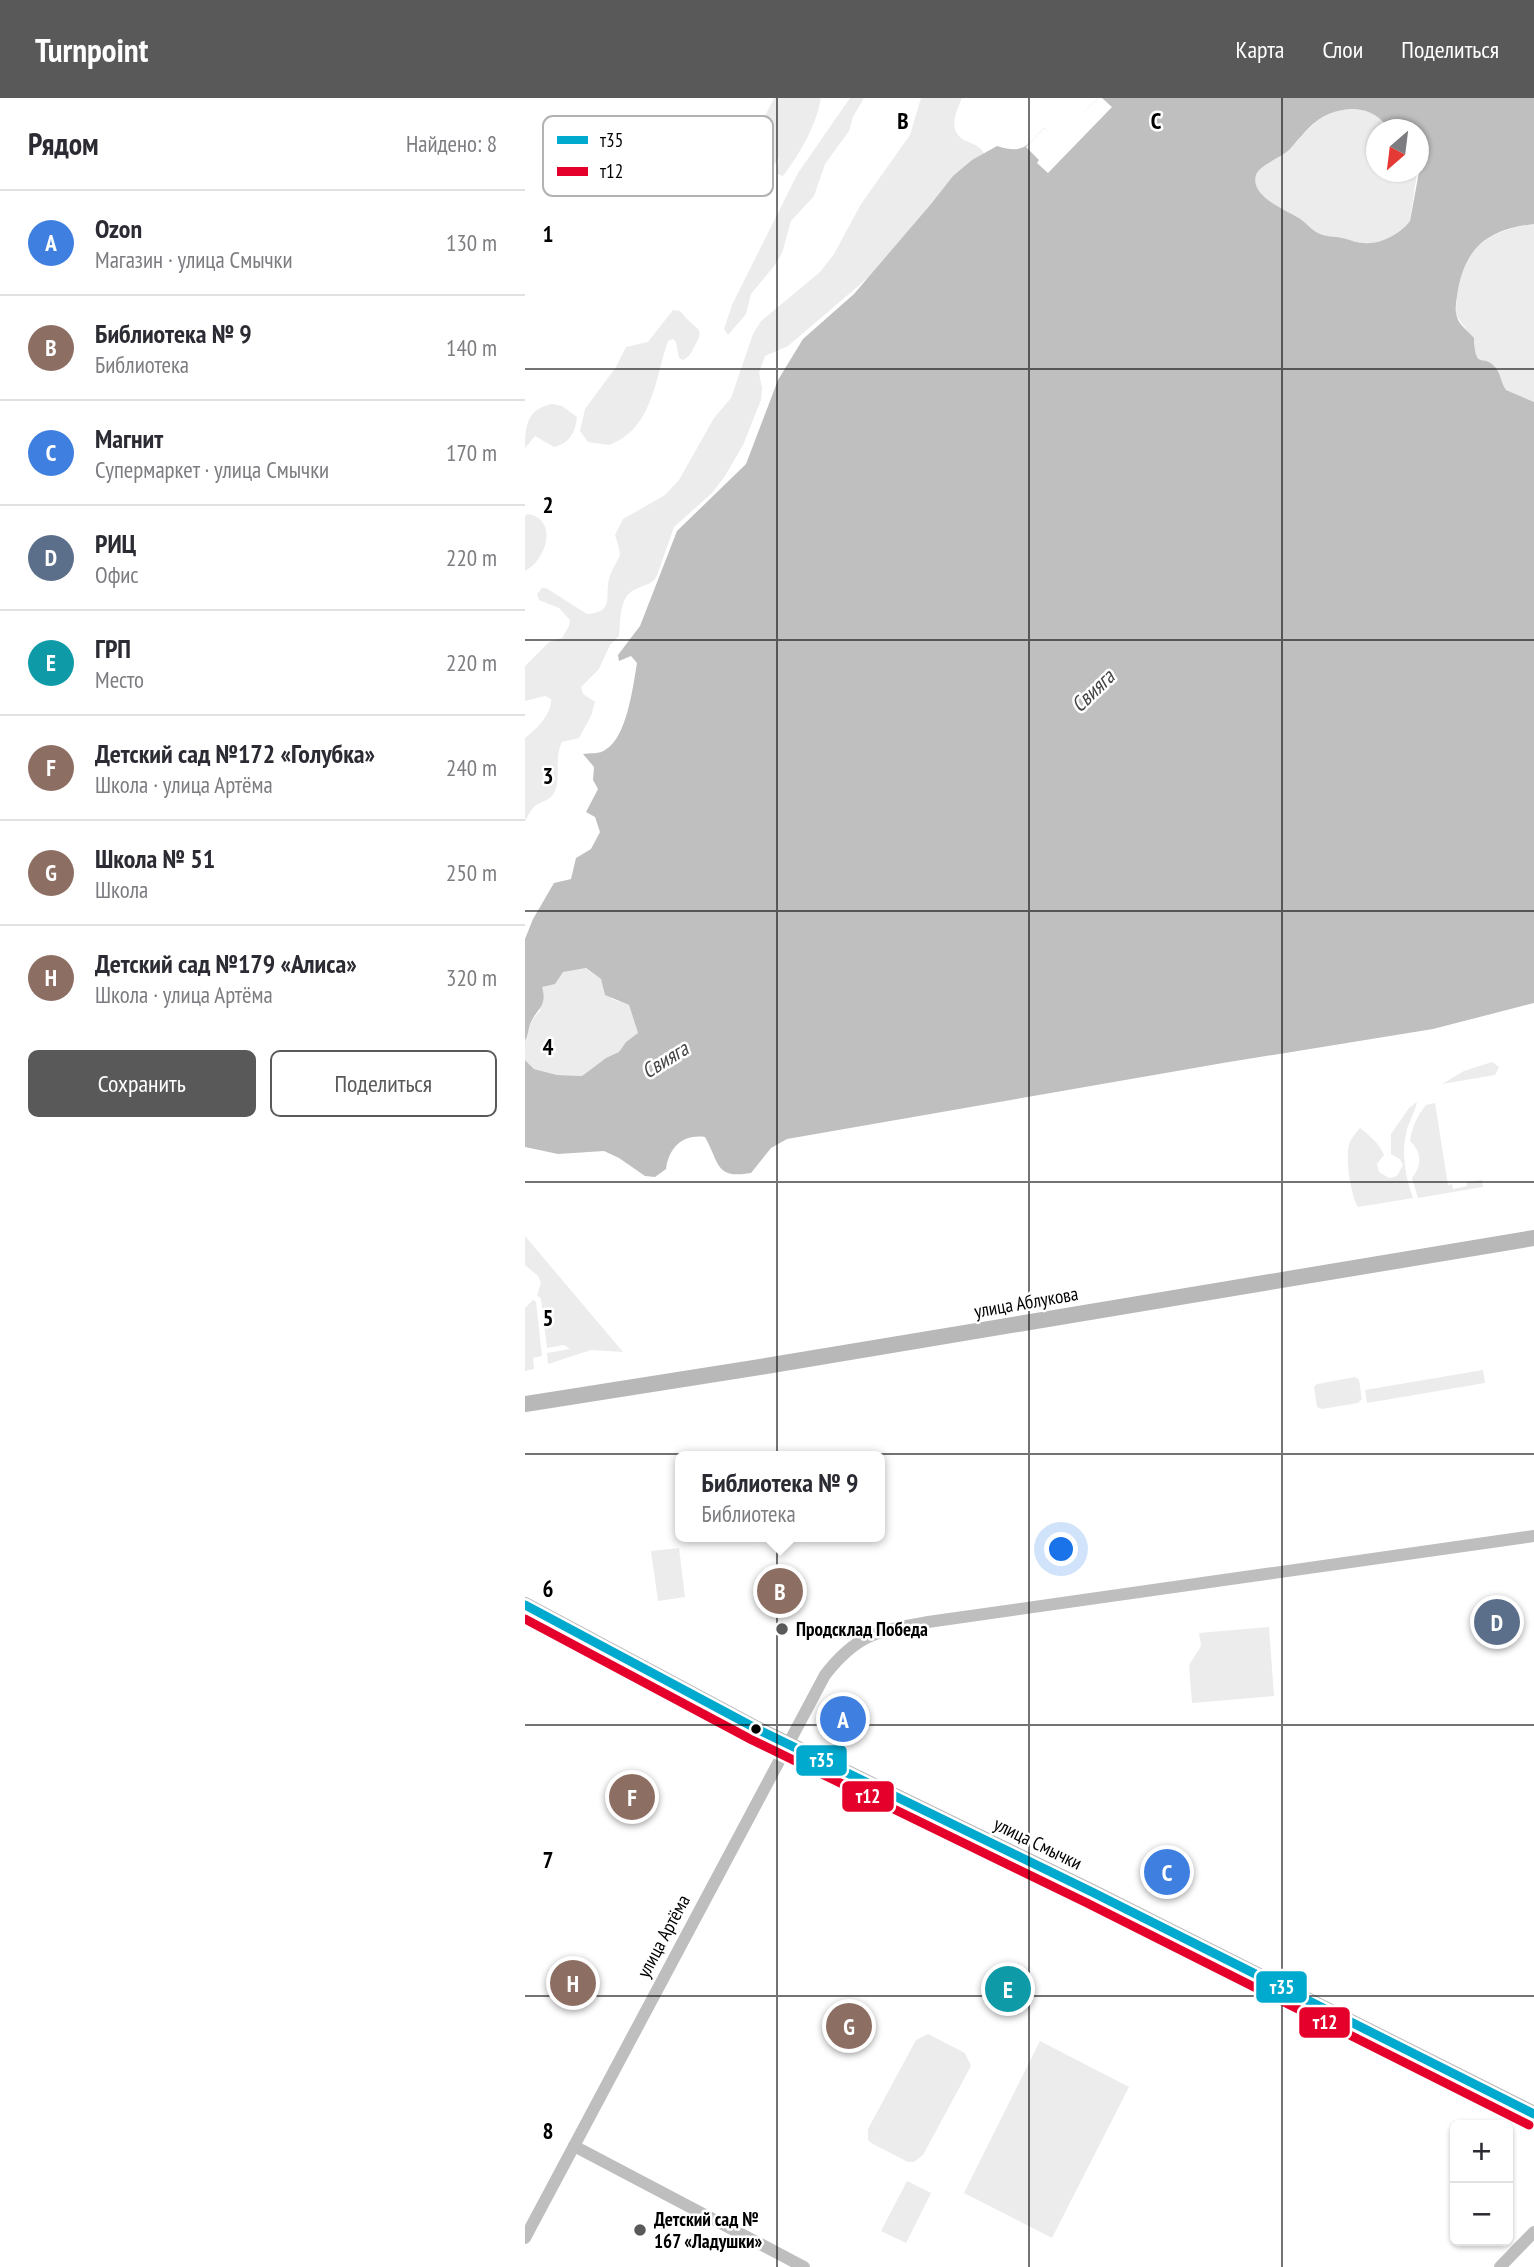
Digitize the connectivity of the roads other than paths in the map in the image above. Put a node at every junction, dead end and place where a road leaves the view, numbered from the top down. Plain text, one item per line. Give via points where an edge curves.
1 (1534, 1238) edge
2 (525, 1404) edge
3 (1534, 1536) edge
4 (525, 1605) edge
5 (788, 1744) junction
6 (1534, 2114) edge
7 (574, 2146) junction
8 (1534, 2232) edge
9 (525, 2238) edge
10 (804, 2267) edge
11 (1500, 2267) edge

1 - 2 street, улица Аблукова
3 - 5 street, улица Артёма via 890,1629 863,1638 839,1658
4 - 5 street, улица Смычки
5 - 6 street, улица Смычки
5 - 7 street, улица Артёма
7 - 9 street, улица Артёма
7 - 10 street
8 - 11 street

